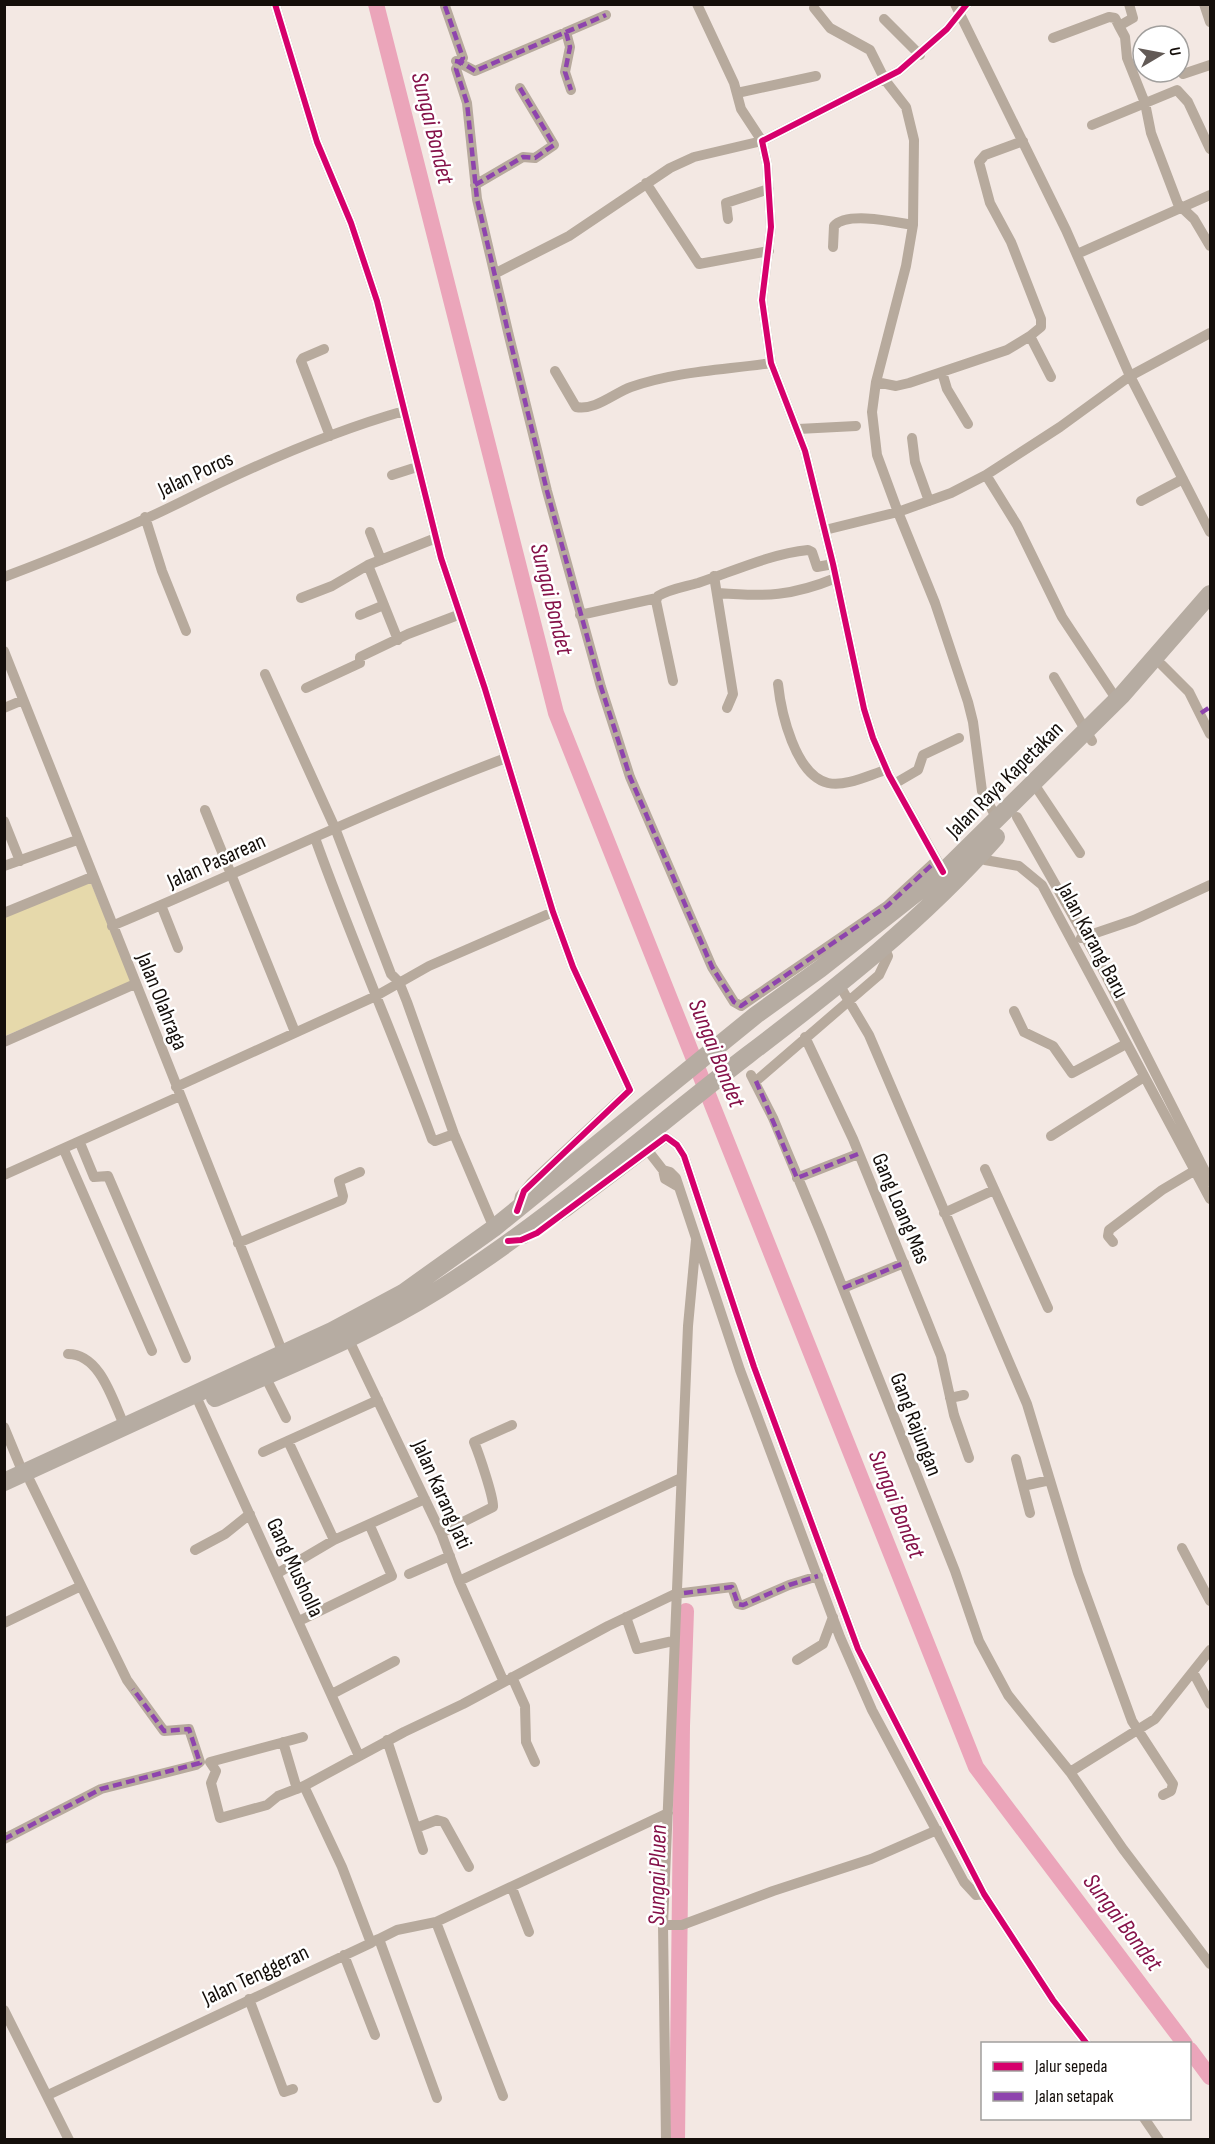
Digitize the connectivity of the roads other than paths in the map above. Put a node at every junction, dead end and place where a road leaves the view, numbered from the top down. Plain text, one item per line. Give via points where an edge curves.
1 (275, 4) edge
2 (697, 4) edge
3 (967, 4) edge
4 (1130, 4) edge
5 (1204, 4) edge
6 (445, 6) dead end
7 (814, 8) dead end
8 (956, 9) edge
9 (606, 15) dead end
10 (884, 19) dead end
11 (1210, 22) edge
12 (1119, 26) junction
13 (566, 32) junction
14 (1053, 38) dead end
15 (920, 55) junction
16 (457, 62) junction
17 (1210, 65) edge
18 (1191, 71) edge
19 (816, 76) dead end
20 (885, 80) junction
21 (520, 88) dead end
22 (571, 90) dead end
23 (737, 93) junction
24 (1145, 103) junction
25 (1092, 125) dead end
26 (762, 141) junction
27 (1023, 141) junction
28 (1210, 149) edge
29 (646, 183) junction
30 (475, 185) junction
31 (769, 189) junction
32 (1210, 195) edge
33 (1180, 207) junction
34 (728, 219) dead end
35 (911, 225) junction
36 (1210, 246) edge
37 (833, 248) dead end
38 (769, 251) junction
39 (1077, 254) junction
40 (496, 273) junction
41 (1210, 333) edge
42 (1030, 336) junction
43 (324, 349) dead end
44 (771, 363) junction
45 (555, 371) dead end
46 (942, 372) junction
47 (1130, 376) junction
48 (1051, 377) dead end
49 (876, 382) junction
50 (404, 411) junction
51 (968, 424) dead end
52 (856, 426) dead end
53 (798, 429) junction
54 (330, 436) junction
55 (912, 438) dead end
56 (417, 467) junction
57 (392, 475) dead end
58 (986, 475) junction
59 (1183, 479) junction
60 (929, 501) junction
61 (1141, 501) dead end
62 (895, 512) junction
63 (145, 517) junction
64 (825, 530) junction
65 (370, 532) dead end
66 (1210, 532) edge
67 (436, 538) junction
68 (381, 560) junction
69 (833, 564) junction
70 (368, 565) junction
71 (714, 576) junction
72 (4, 577) edge
73 (836, 578) junction
74 (718, 593) junction
75 (1210, 594) edge
76 (301, 598) dead end
77 (657, 598) junction
78 (384, 605) junction
79 (1210, 612) edge
80 (360, 615) dead end
81 (458, 615) junction
82 (580, 615) junction
83 (186, 631) dead end
84 (398, 640) junction
85 (4, 651) edge
86 (1153, 671) junction
87 (265, 674) dead end
88 (1054, 677) dead end
89 (673, 681) dead end
90 (778, 684) dead end
91 (306, 688) dead end
92 (23, 700) junction
93 (1117, 700) junction
94 (4, 708) edge
95 (727, 708) dead end
96 (1206, 710) edge
97 (1210, 734) edge
98 (1089, 737) junction
99 (959, 738) dead end
100 (506, 758) junction
101 (886, 770) junction
102 (894, 784) junction
103 (1038, 789) junction
104 (205, 810) dead end
105 (1017, 817) junction
106 (4, 821) edge
107 (335, 828) junction
108 (997, 829) junction
109 (315, 838) junction
110 (77, 840) junction
111 (1080, 853) dead end
112 (973, 854) junction
113 (20, 861) junction
114 (4, 866) edge
115 (940, 866) junction
116 (232, 875) junction
117 (92, 878) junction
118 (1210, 885) edge
119 (161, 905) junction
120 (553, 912) junction
121 (4, 913) edge
122 (112, 926) junction
123 (1079, 938) junction
124 (178, 948) dead end
125 (399, 982) junction
126 (135, 984) junction
127 (845, 992) junction
128 (375, 996) junction
129 (1014, 1011) dead end
130 (295, 1032) junction
131 (805, 1037) junction
132 (4, 1042) edge
133 (1134, 1045) junction
134 (749, 1073) junction
135 (1144, 1077) junction
136 (178, 1092) junction
137 (454, 1134) junction
138 (1051, 1136) dead end
139 (80, 1143) junction
140 (64, 1150) junction
141 (649, 1152) junction
142 (858, 1154) junction
143 (985, 1169) dead end
144 (1198, 1169) junction
145 (360, 1172) dead end
146 (4, 1175) edge
147 (797, 1178) junction
148 (1210, 1181) edge
149 (994, 1190) junction
150 (1210, 1199) edge
151 (517, 1211) junction
152 (944, 1213) junction
153 (494, 1228) junction
154 (696, 1240) junction
155 (508, 1241) junction
156 (1113, 1242) dead end
157 (238, 1243) junction
158 (904, 1263) junction
159 (843, 1288) junction
160 (1048, 1308) dead end
161 (345, 1332) junction
162 (152, 1351) dead end
163 (68, 1354) dead end
164 (186, 1358) dead end
165 (285, 1359) junction
166 (265, 1376) junction
167 (964, 1395) dead end
168 (950, 1398) junction
169 (198, 1399) junction
170 (378, 1400) junction
171 (286, 1418) dead end
172 (512, 1425) dead end
173 (124, 1426) junction
174 (4, 1427) edge
175 (288, 1441) junction
176 (263, 1452) dead end
177 (969, 1458) dead end
178 (1016, 1459) dead end
179 (33, 1474) junction
180 (681, 1478) junction
181 (1050, 1479) junction
182 (4, 1482) edge
183 (1023, 1486) junction
184 (4, 1493) edge
185 (425, 1499) junction
186 (1030, 1513) dead end
187 (250, 1514) junction
188 (370, 1526) junction
189 (441, 1533) junction
190 (334, 1540) junction
191 (1182, 1548) dead end
192 (195, 1550) dead end
193 (450, 1556) junction
194 (278, 1573) junction
195 (409, 1574) dead end
196 (818, 1576) junction
197 (459, 1581) junction
198 (81, 1586) junction
199 (679, 1593) junction
200 (1210, 1601) edge
201 (626, 1617) junction
202 (833, 1617) junction
203 (299, 1621) junction
204 (4, 1623) edge
205 (673, 1641) junction
206 (1210, 1650) edge
207 (797, 1660) dead end
208 (396, 1661) dead end
209 (1193, 1672) junction
210 (508, 1678) junction
211 (332, 1694) junction
212 (1210, 1704) edge
213 (1138, 1732) junction
214 (303, 1737) dead end
215 (387, 1740) junction
216 (283, 1742) junction
217 (359, 1756) junction
218 (535, 1762) dead end
219 (1070, 1772) junction
220 (301, 1787) junction
221 (1163, 1795) dead end
222 (668, 1813) junction
223 (416, 1828) junction
224 (937, 1830) junction
225 (4, 1839) edge
226 (423, 1850) dead end
227 (469, 1868) dead end
228 (512, 1888) junction
229 (984, 1894) junction
230 (436, 1922) junction
231 (664, 1925) junction
232 (530, 1932) dead end
233 (375, 1941) junction
234 (344, 1955) junction
235 (1210, 1964) edge
236 (249, 1999) junction
237 (4, 2010) edge
238 (375, 2036) dead end
239 (1086, 2042) edge
240 (293, 2089) dead end
241 (48, 2095) junction
242 (503, 2097) dead end
243 (437, 2098) dead end
244 (1145, 2120) edge
245 (69, 2139) edge
246 (666, 2139) edge
247 (1159, 2139) edge

1 - 50 street via 317,142 351,223 377,301
2 - 23 street
3 - 8 street
4 - 12 street via 1133,18
5 - 11 street
6 - 16 street via 463,58
7 - 20 street via 830,28 870,50
8 - 15 street via 947,29
8 - 27 street
9 - 13 street
10 - 15 street
12 - 14 street via 1115,18 1109,17
12 - 24 street
13 - 16 street via 478,70
13 - 22 street via 570,46 565,72
15 - 20 street
16 - 30 street via 467,103
17 - 18 street
19 - 23 street
20 - 26 street
20 - 35 street via 906,107 914,140
21 - 30 street via 554,145 535,158 523,157
23 - 26 street via 741,109
24 - 25 street
24 - 28 street via 1177,90 1188,102
24 - 33 street via 1151,133
26 - 29 street via 694,157
26 - 31 street
27 - 39 street
27 - 42 street via 985,155 979,162 990,203 1011,242 1041,319 1041,327
29 - 38 street via 699,264
29 - 40 street via 569,236
30 - 40 street
31 - 34 street via 726,203
31 - 38 street
32 - 33 street
33 - 36 street via 1194,219
33 - 39 street
35 - 37 street via 864,218 841,221 834,226
35 - 49 street via 906,266
38 - 44 street via 762,300
39 - 47 street
40 - 82 street
41 - 47 street
42 - 46 street via 1007,350
42 - 48 street
43 - 54 street via 301,361
44 - 45 street via 656,378 580,408
44 - 53 street
46 - 49 street via 896,386
46 - 51 street via 947,389
47 - 58 street
47 - 59 street
49 - 62 street via 873,436
50 - 54 street, Jalan Poros
50 - 56 street
52 - 53 street
53 - 64 street
54 - 63 street, Jalan Poros
55 - 60 street via 915,462
56 - 57 street
56 - 67 street
58 - 60 street
58 - 93 street via 1017,525 1062,617
59 - 61 street
59 - 66 street
60 - 62 street
62 - 64 street
62 - 108 street via 935,603 968,702 982,790
63 - 72 street, Jalan Poros
63 - 83 street
64 - 69 street
65 - 68 street
67 - 68 street
67 - 81 street
68 - 70 street
69 - 71 street via 817,567 812,552 805,550 775,555
69 - 73 street
70 - 76 street
70 - 78 street
71 - 74 street
71 - 77 street
73 - 74 street via 782,595
73 - 101 street via 864,710
74 - 95 street via 733,694
75 - 86 highway, Jalan Raya Kapetakan
77 - 82 street
77 - 89 street
78 - 80 street
78 - 84 street
79 - 86 highway, Jalan Raya Kapetakan
81 - 84 street
81 - 100 street
82 - 115 street via 630,777 712,966 737,1006
84 - 91 street
85 - 92 street, Jalan Olahraga
86 - 93 highway, Jalan Raya Kapetakan
86 - 96 street via 1189,692
86 - 98 highway, Jalan Raya Kapetakan
87 - 107 street
88 - 98 street
90 - 101 street via 792,741 817,778 827,783 844,783
92 - 94 street
92 - 110 street, Jalan Olahraga
93 - 98 highway, Jalan Raya Kapetakan
96 - 97 street
98 - 103 highway, Jalan Raya Kapetakan
99 - 102 street via 923,755 918,770
100 - 107 street, Jalan Pasarean via 418,790
100 - 120 street
101 - 102 street
102 - 115 street
103 - 105 highway, Jalan Raya Kapetakan
103 - 108 highway, Jalan Raya Kapetakan
103 - 111 street
104 - 116 street
105 - 108 highway, Jalan Raya Kapetakan
105 - 123 street
106 - 113 street
107 - 109 street, Jalan Pasarean
107 - 125 street via 390,974
108 - 112 highway, Jalan Raya Kapetakan
109 - 116 street, Jalan Pasarean
109 - 128 street
110 - 113 street
110 - 117 street, Jalan Olahraga
112 - 115 highway, Jalan Raya Kapetakan
112 - 123 street, Jalan Karang Baru via 1028,871
112 - 127 highway
113 - 114 street
115 - 151 highway, Jalan Raya Kapetakan
116 - 119 street, Jalan Pasarean
116 - 130 street
117 - 121 street
117 - 122 street, Jalan Olahraga
118 - 123 street via 1134,920
119 - 122 street, Jalan Pasarean
119 - 124 street
120 - 125 street
120 - 151 street via 573,966 630,1090 524,1191
122 - 126 street, Jalan Olahraga
123 - 133 street, Jalan Karang Baru
123 - 133 street
125 - 128 street
125 - 137 street
126 - 132 street
126 - 136 street, Jalan Olahraga
127 - 131 street
127 - 134 highway
127 - 152 street via 876,1052
128 - 130 street
128 - 137 street via 432,1139
129 - 133 street via 1024,1032 1053,1046 1072,1073
130 - 136 street
131 - 134 street
131 - 142 street, Gang Loang Mas
133 - 135 street
133 - 144 street
134 - 147 street, Gang Rajungan
134 - 155 highway via 666,1122
135 - 138 street
135 - 144 street
136 - 139 street
136 - 157 street, Jalan Olahraga
137 - 153 street
139 - 140 street
139 - 164 street via 94,1177 108,1176
140 - 146 street
140 - 162 street
141 - 154 street via 667,1181 677,1186
141 - 155 street via 537,1233
141 - 229 street via 666,1137 684,1156 754,1367 858,1649
142 - 147 street
142 - 158 street, Gang Loang Mas
143 - 149 street
144 - 148 street
144 - 150 street
144 - 156 street via 1109,1230
145 - 157 street via 339,1181 342,1200
147 - 159 street, Gang Rajungan
149 - 152 street
149 - 160 street
151 - 153 highway, Jalan Raya Kapetakan
152 - 181 street via 1028,1404
153 - 161 highway, Jalan Raya Kapetakan
154 - 180 street
154 - 196 street via 740,1370
155 - 161 highway via 438,1290
157 - 165 street, Jalan Olahraga
158 - 159 street
158 - 168 street, Gang Loang Mas via 941,1356
159 - 219 street, Gang Rajungan via 979,1641 1008,1695
161 - 165 highway
161 - 170 street, Jalan Karang Jati
163 - 173 street via 90,1361 105,1383
165 - 166 highway
165 - 169 highway
166 - 169 highway
166 - 171 street
167 - 168 street
168 - 177 street, Gang Loang Mas
169 - 173 highway
169 - 179 highway
169 - 187 street, Gang Musholla
170 - 175 street
170 - 185 street, Jalan Karang Jati
172 - 189 street via 474,1442 493,1507
173 - 179 highway
174 - 179 street
175 - 176 street
175 - 190 street
178 - 183 street
179 - 182 highway
179 - 184 highway
179 - 198 street
180 - 197 street
180 - 199 street
181 - 183 street
181 - 213 street via 1111,1670
183 - 186 street
185 - 188 street
185 - 189 street, Jalan Karang Jati
187 - 192 street via 225,1534
187 - 194 street, Gang Musholla
188 - 190 street
188 - 203 street via 392,1576
189 - 193 street, Jalan Karang Jati
190 - 194 street
191 - 200 street
193 - 195 street
193 - 197 street, Jalan Karang Jati
194 - 203 street, Gang Musholla
196 - 199 street via 743,1605 738,1604 732,1587
196 - 202 street
197 - 210 street, Jalan Karang Jati
198 - 204 street
198 - 225 street via 133,1689 164,1731 189,1729 200,1763 101,1789
199 - 201 street
199 - 205 street
201 - 205 street via 637,1649
201 - 210 street
202 - 207 street via 823,1644
202 - 224 street via 872,1710
203 - 211 street, Gang Musholla
205 - 222 street
206 - 209 street
208 - 211 street
209 - 212 street
209 - 213 street via 1155,1719
210 - 215 street
210 - 218 street, Jalan Karang Jati via 525,1706 526,1742
211 - 217 street, Gang Musholla
213 - 219 street
213 - 221 street via 1173,1784 1171,1791
214 - 216 street
215 - 217 street
215 - 223 street
216 - 220 street
216 - 220 street via 210,1762 216,1771 211,1780 217,1811 223,1819 267,1805
217 - 220 street
219 - 235 street, Gang Rajungan
220 - 233 street
222 - 228 street, Jalan Tenggeran
222 - 231 street
223 - 226 street
223 - 227 street via 437,1820 444,1822
224 - 229 street via 969,1890
224 - 231 street via 871,1859 679,1926
228 - 230 street, Jalan Tenggeran
228 - 232 street
229 - 239 street via 1053,2000
230 - 233 street, Jalan Tenggeran via 397,1930
230 - 242 street
231 - 246 street
233 - 234 street, Jalan Tenggeran
233 - 243 street
234 - 236 street, Jalan Tenggeran
234 - 238 street
236 - 240 street via 284,2092
236 - 241 street, Jalan Tenggeran
237 - 241 street
241 - 245 street
244 - 247 street

